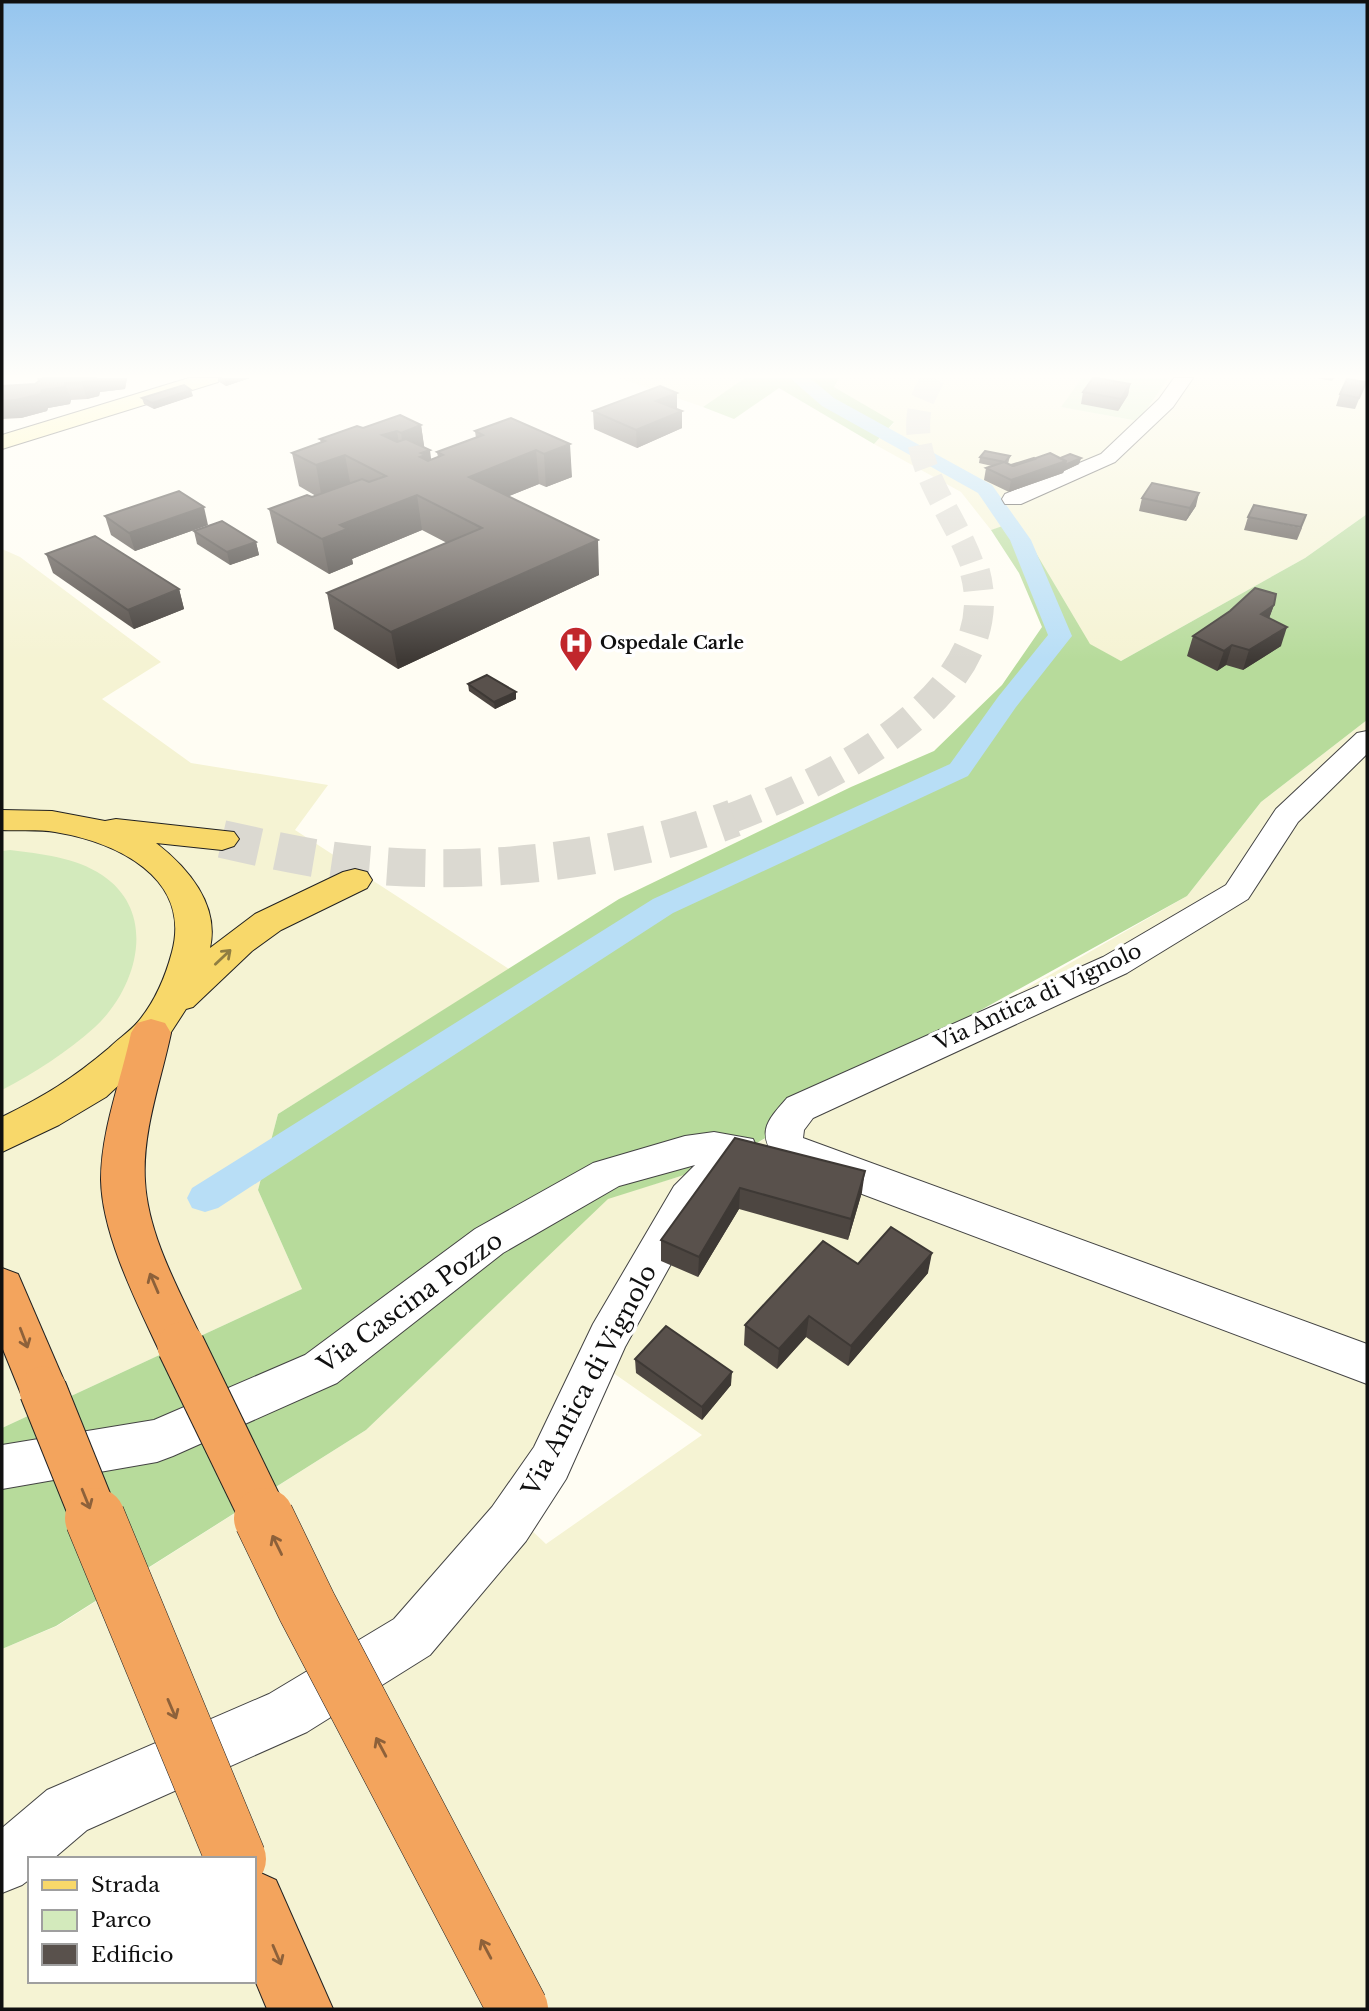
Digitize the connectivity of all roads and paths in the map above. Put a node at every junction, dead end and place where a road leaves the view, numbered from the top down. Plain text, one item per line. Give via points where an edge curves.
1 (1076, 472) edge
2 (1013, 499) dead end
3 (1367, 739) edge
4 (2, 820) edge
5 (89, 826) junction
6 (222, 839) tunnel mouth
7 (355, 880) dead end
8 (162, 1018) junction
9 (2, 1136) edge
10 (784, 1141) junction
11 (732, 1152) junction
12 (2, 1288) edge
13 (1367, 1364) edge
14 (2, 1467) edge
15 (235, 1857) edge
16 (2, 1865) edge
17 (256, 1907) edge
18 (300, 2009) edge
19 (518, 2009) edge

1 - 2 street
3 - 10 street, Via Antica di Vignolo via 1287,816 1237,892 1115,965 800,1108 785,1126
4 - 5 main road via 30,818
5 - 6 main road
5 - 8 main road via 139,844 174,872 193,910 193,954
8 -> 7 main road via 240,942 268,922
8 - 9 main road via 87,1090
19 -> 8 highway, bridge via 307,1607 147,1266 122,1181 126,1145
10 - 11 street
10 - 13 street via 791,1151 811,1159
11 - 14 street, Via Cascina Pozzo via 714,1147 685,1151 607,1174 489,1241 321,1369 157,1441
11 - 16 street, Via Antica di Vignolo via 688,1197 608,1337 550,1462 509,1524 412,1637 288,1713 67,1810
12 -> 15 highway, bridge
17 -> 18 highway

